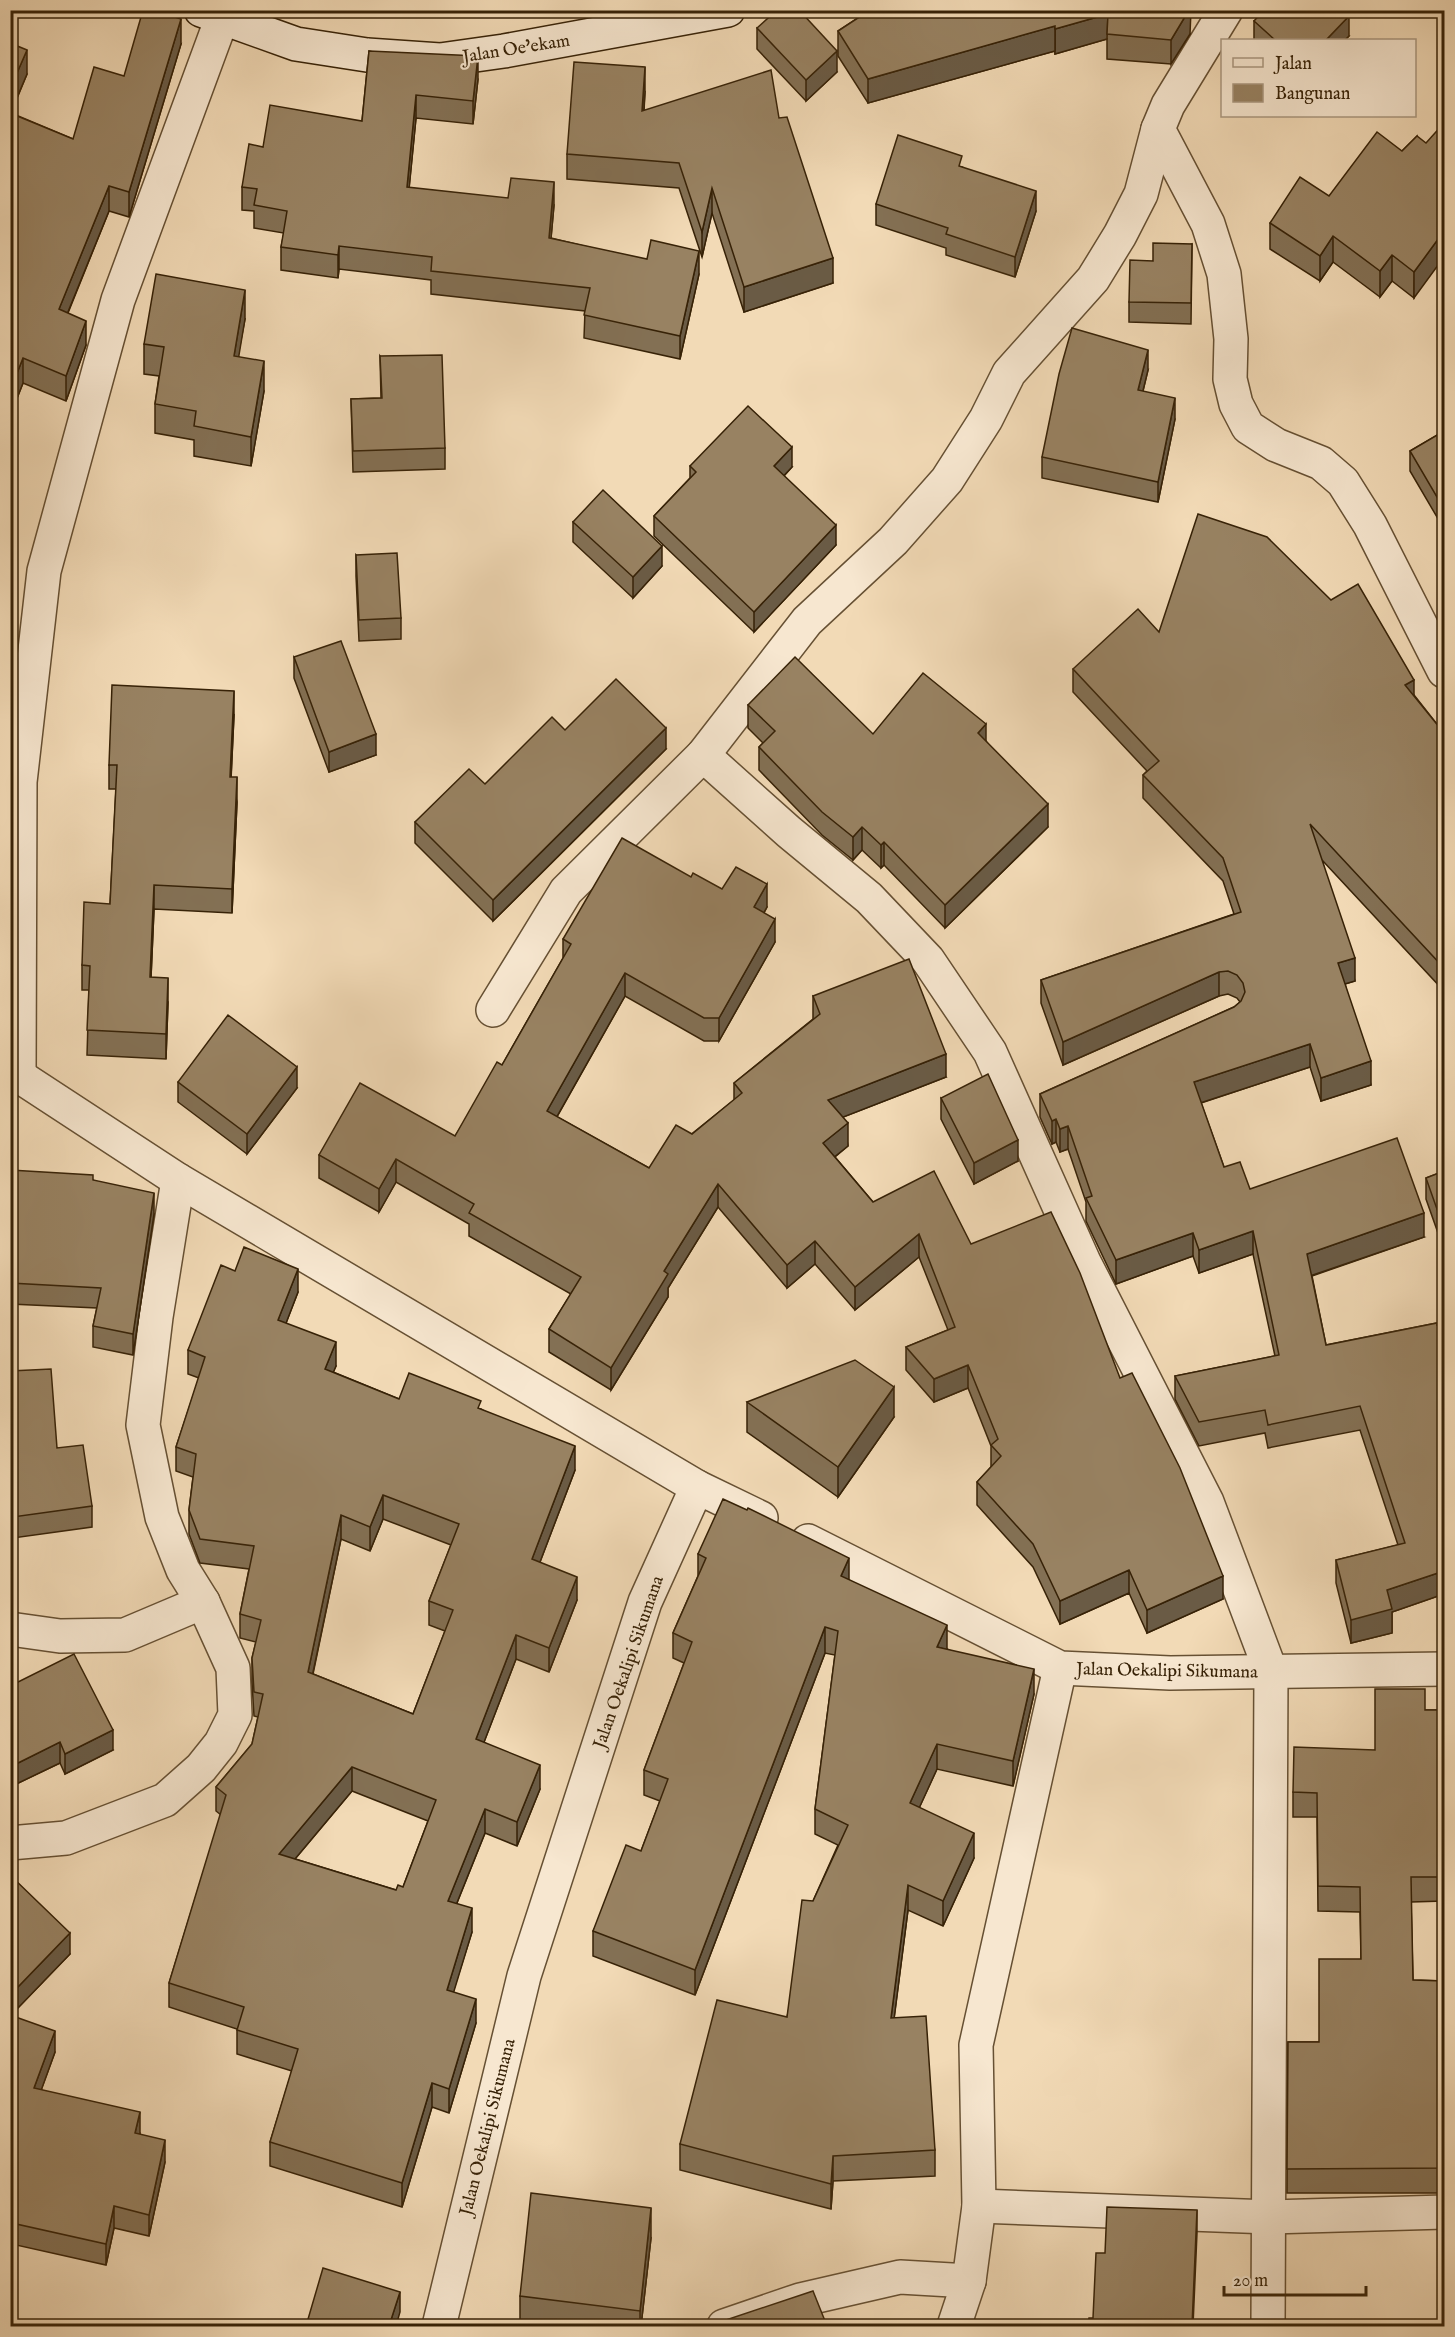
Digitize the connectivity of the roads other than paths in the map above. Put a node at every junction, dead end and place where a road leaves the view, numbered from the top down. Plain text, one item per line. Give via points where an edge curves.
1 (728, 10) edge
2 (1226, 10) edge
3 (212, 14) edge
4 (1158, 129) junction
5 (1444, 671) edge
6 (703, 755) junction
7 (493, 1010) dead end
8 (15, 1076) edge
9 (178, 1180) junction
10 (697, 1487) junction
11 (203, 1602) junction
12 (10, 1629) edge
13 (1060, 1668) junction
14 (1444, 1669) edge
15 (1271, 1672) junction
16 (10, 1843) edge
17 (979, 2206) junction
18 (1444, 2212) edge
19 (1270, 2217) junction
20 (969, 2281) junction
21 (439, 2326) edge
22 (724, 2326) edge
23 (954, 2326) edge
24 (1268, 2326) edge

1 - 3 street, Jalan Oe'ekam via 440,60 296,45
2 - 4 street via 1168,105
3 - 8 street via 118,300 44,571 20,782
4 - 5 street via 1208,224 1224,274 1231,339 1230,379 1236,404 1248,427 1276,445 1321,463 1343,482 1370,525
4 - 6 street via 1141,194 1120,235 1093,279 1010,372 948,480 893,541 807,621
6 - 7 street via 566,891
6 - 15 street via 869,898 928,960 1026,1102 1084,1262 1206,1502
8 - 9 street
9 - 10 street
9 - 11 street via 143,1425 162,1517 183,1570
10 - 13 street, Jalan Oekalipi Sikumana
10 - 21 street, Jalan Oekalipi Sikumana via 645,1602 524,1976
11 - 12 street via 125,1635 60,1636
11 - 16 street via 233,1668 235,1715 221,1743 201,1768 165,1800 66,1838
13 - 15 street, Jalan Oekalipi Sikumana
13 - 17 street via 976,2045
14 - 15 street, Jalan Oekalipi Sikumana
15 - 19 street
17 - 19 street
17 - 20 street
18 - 19 street
19 - 24 street
20 - 22 street via 900,2277 800,2300
20 - 23 street

